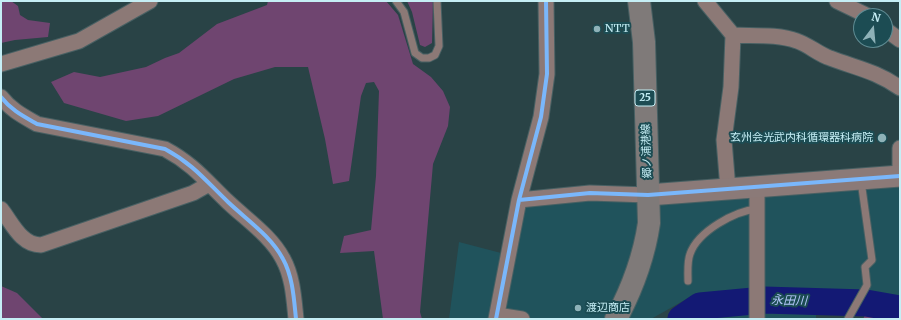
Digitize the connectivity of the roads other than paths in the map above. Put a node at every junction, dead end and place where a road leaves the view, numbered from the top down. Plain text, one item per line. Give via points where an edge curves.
1 (150, 1) edge
2 (396, 1) edge
3 (437, 1) edge
4 (546, 1) edge
5 (639, 1) edge
6 (705, 1) edge
7 (837, 1) edge
8 (853, 9) edge
9 (733, 35) junction
10 (1, 64) edge
11 (900, 88) edge
12 (1, 97) edge
13 (900, 148) edge
14 (900, 166) edge
15 (900, 176) edge
16 (861, 179) junction
17 (209, 184) junction
18 (757, 187) junction
19 (728, 189) junction
20 (648, 195) junction
21 (519, 200) junction
22 (1, 208) edge
23 (757, 209) junction
24 (688, 282) dead end
25 (757, 307) edge
26 (496, 317) edge
27 (849, 317) edge
28 (296, 319) edge
29 (522, 319) edge
30 (616, 319) edge

1 - 10 street via 79,41
2 - 3 lane via 404,12 415,53 422,58 429,58 435,55 438,46
4 - 21 street via 547,74 541,117
5 - 20 main road, 郷ノ浦港線 / 25 via 644,42
6 - 9 street
7 - 8 street
9 - 11 street via 796,40 811,46 828,58 871,71
9 - 19 street via 731,86 724,140
12 - 17 street via 8,107 37,124 165,149 197,169
13 - 14 street
15 - 16 street
16 - 18 street
16 - 27 lane via 872,260 865,267 867,285
17 - 22 street via 193,193 41,246 26,241
17 - 28 street via 275,245 290,275
18 - 19 street
18 - 23 street
19 - 20 street
20 - 21 street via 590,193
20 - 30 main road, 郷ノ浦港線 / 25 via 649,223 645,247
21 - 26 street
23 - 24 lane via 717,224 696,243 690,255
23 - 25 street
26 - 29 street

